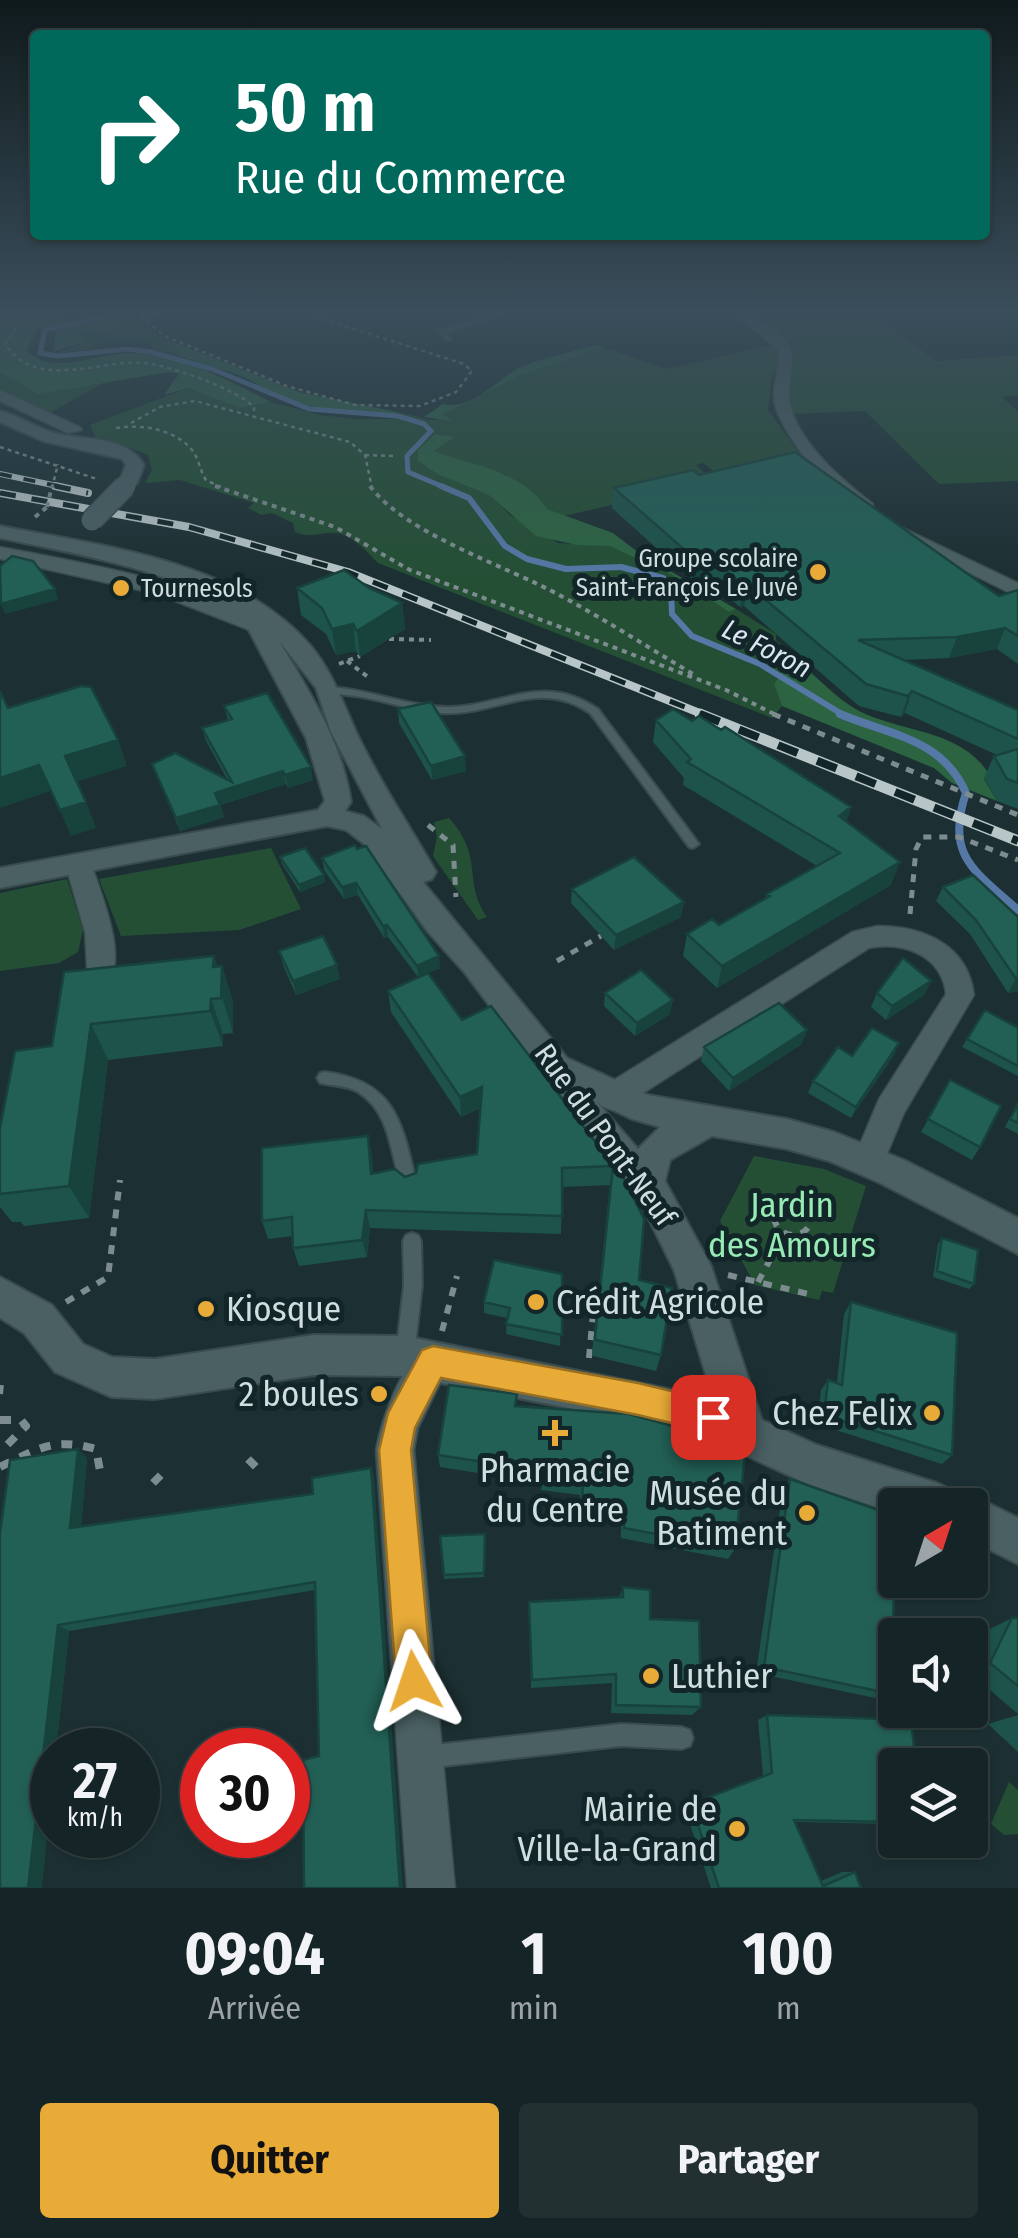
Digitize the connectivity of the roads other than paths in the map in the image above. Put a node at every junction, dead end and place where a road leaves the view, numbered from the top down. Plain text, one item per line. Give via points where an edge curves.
1 (11, 400) edge
2 (781, 400) edge
3 (0, 416) edge
4 (74, 430) road end
5 (87, 525) junction
6 (0, 530) edge
7 (92, 551) junction
8 (0, 553) edge
9 (1018, 591) edge
10 (240, 603) junction
11 (258, 627) junction
12 (330, 690) junction
13 (296, 695) junction
14 (326, 817) junction
15 (693, 844) dead end
16 (78, 864) junction
17 (0, 878) edge
18 (476, 965) junction
19 (101, 969) edge
20 (325, 1078) dead end
21 (600, 1106) junction
22 (711, 1120) junction
23 (869, 1161) junction
24 (647, 1183) junction
25 (409, 1185) edge
26 (1018, 1237) edge
27 (412, 1242) dead end
28 (0, 1296) edge
29 (419, 1359) junction
30 (745, 1433) junction
31 (884, 1488) edge
32 (988, 1526) edge
33 (1018, 1542) edge
34 (682, 1738) edge
35 (420, 1758) junction
36 (431, 1888) edge

1 - 4 street
2 - 9 street via 796,434 885,522
3 - 5 street, bridge via 49,438 122,451 136,464 128,483
5 - 6 street
5 - 7 street via 78,542
6 - 7 street, Rue du Pont-Neuf
7 - 10 street, Rue du Pont-Neuf via 196,580
8 - 11 street via 165,588
10 - 11 street, Rue du Pont-Neuf
10 - 12 street, Rue du Pont-Neuf via 292,639
11 - 13 street, Rue du Pont-Neuf
12 - 13 street
12 - 15 lane via 442,710 540,693 580,700
12 - 18 street, Rue du Pont-Neuf via 340,726
13 - 14 street, Rue du Pont-Neuf via 338,788 336,808
14 - 16 street
14 - 18 street, Rue du Pont-Neuf via 354,822 374,837
16 - 17 street
16 - 19 street via 100,932
18 - 21 street, Rue du Pont-Neuf via 555,1067
20 - 25 lane via 350,1080 375,1094 388,1114
21 - 22 street
21 - 23 street via 862,939 907,937 945,958 957,974 960,995 890,1108
21 - 24 street, Rue du Pont-Neuf
22 - 23 street via 806,1138
22 - 24 street via 656,1148
23 - 26 street
24 - 30 street, Rue du Pont-Neuf via 692,1266
27 - 29 lane
28 - 29 street via 38,1319 80,1364 111,1377 134,1380 314,1355
29 - 30 street via 700,1413
29 - 35 street via 395,1450
30 - 31 street via 812,1465
32 - 33 street
34 - 35 lane via 620,1735
35 - 36 street

